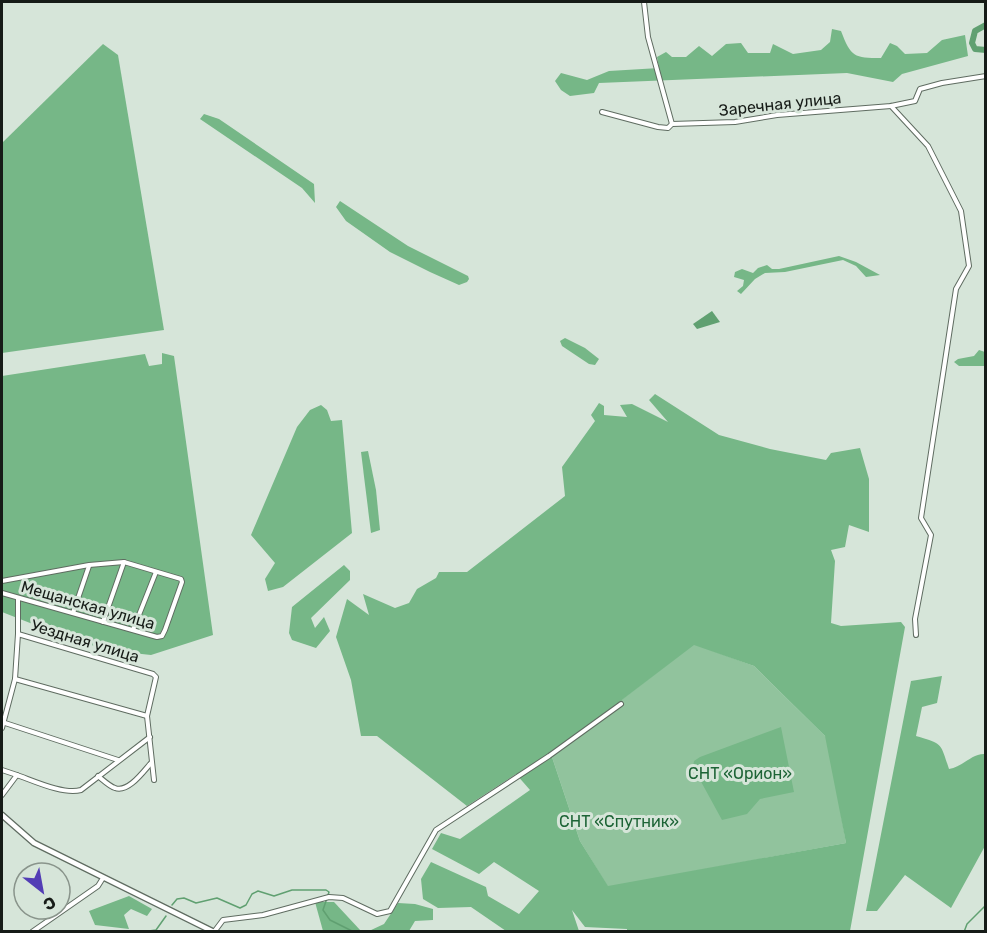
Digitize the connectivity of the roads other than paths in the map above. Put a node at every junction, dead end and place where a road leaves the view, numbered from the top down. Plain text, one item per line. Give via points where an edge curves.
1 (644, 2) edge
2 (986, 76) edge
3 (891, 105) junction
4 (602, 112) dead end
5 (672, 124) junction
6 (124, 562) junction
7 (89, 565) junction
8 (156, 572) junction
9 (2, 580) edge
10 (2, 593) edge
11 (18, 598) junction
12 (73, 613) junction
13 (103, 622) junction
14 (133, 630) junction
15 (18, 634) junction
16 (916, 635) dead end
17 (15, 679) junction
18 (621, 704) dead end
19 (147, 716) junction
20 (2, 722) edge
21 (2, 728) edge
22 (150, 737) junction
23 (118, 760) junction
24 (151, 763) junction
25 (2, 770) edge
26 (17, 775) junction
27 (98, 776) junction
28 (154, 780) dead end
29 (2, 795) edge
30 (2, 815) edge
31 (102, 878) junction
32 (32, 932) edge
33 (214, 932) edge

1 - 5 street via 648,36
2 - 3 street, Заречная улица via 920,89 915,101
3 - 5 street, Заречная улица via 735,122
3 - 16 street via 928,146 961,212 969,266 957,289 921,518 931,536 915,619
4 - 5 street, Заречная улица via 658,127 668,128
6 - 7 street
6 - 8 street
6 - 13 street
7 - 9 street
7 - 12 street
8 - 14 street
8 - 14 street, Мещанская улица via 182,582 165,630 158,638
10 - 11 street, Мещанская улица
11 - 12 street, Мещанская улица
11 - 15 street
12 - 13 street, Мещанская улица
13 - 14 street, Мещанская улица
15 - 17 street, Уездная улица
15 - 19 street, Уездная улица via 153,674 156,677
17 - 19 street
17 - 20 street, Уездная улица
18 - 33 street via 436,830 390,911 377,914 343,898 321,898 263,915 223,920
19 - 22 street
20 - 21 street, Уездная улица
20 - 23 street
22 - 23 street
22 - 24 street
23 - 27 street
24 - 27 street via 122,789
24 - 28 street
25 - 26 street
26 - 27 street via 73,792
26 - 29 street
30 - 31 street via 34,843
31 - 32 street via 98,886
31 - 33 street

